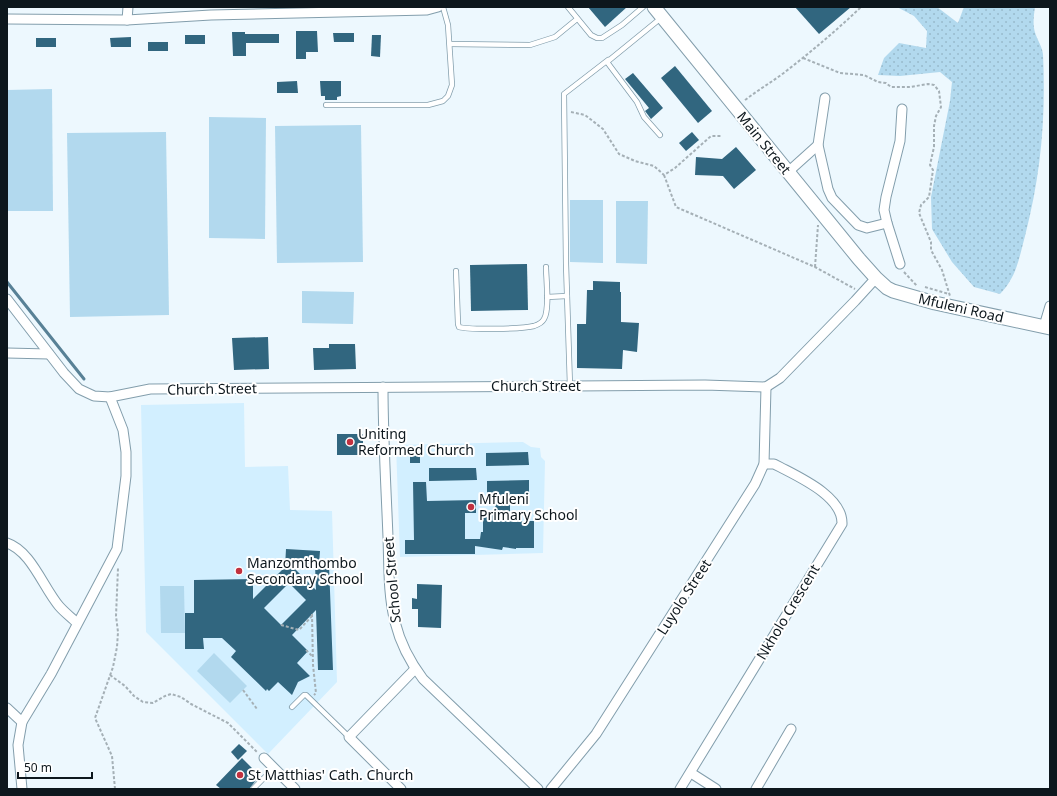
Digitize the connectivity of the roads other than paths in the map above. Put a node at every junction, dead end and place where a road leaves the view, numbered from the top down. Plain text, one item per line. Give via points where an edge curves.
1 (128, 7) edge
2 (438, 7) edge
3 (443, 7) edge
4 (568, 7) edge
5 (643, 7) edge
6 (658, 12) edge
7 (7, 19) edge
8 (577, 19) junction
9 (127, 20) junction
10 (450, 44) junction
11 (608, 60) junction
12 (825, 98) dead end
13 (326, 105) dead end
14 (902, 109) dead end
15 (660, 135) dead end
16 (818, 145) junction
17 (788, 172) junction
18 (887, 223) junction
19 (900, 264) road end
20 (546, 267) dead end
21 (456, 271) dead end
22 (876, 278) junction
23 (567, 296) junction
24 (547, 297) junction
25 (7, 299) edge
26 (1050, 306) edge
27 (1047, 327) edge
28 (7, 353) edge
29 (49, 354) junction
30 (570, 386) junction
31 (383, 387) junction
32 (766, 387) junction
33 (110, 398) junction
34 (764, 464) junction
35 (7, 543) edge
36 (77, 623) junction
37 (415, 668) junction
38 (292, 707) dead end
39 (7, 708) edge
40 (22, 722) junction
41 (790, 729) dead end
42 (349, 737) junction
43 (264, 758) road end
44 (274, 768) junction
45 (691, 773) junction
46 (22, 789) edge
47 (253, 789) edge
48 (295, 789) edge
49 (401, 789) edge
50 (538, 789) edge
51 (551, 789) edge
52 (680, 789) edge
53 (716, 789) edge
54 (756, 789) edge

1 - 9 street
2 - 9 street via 427,10
3 - 10 lane
4 - 8 lane
5 - 8 lane via 602,38 591,35
6 - 11 lane
6 - 17 street, Main Street
7 - 9 street
8 - 10 lane via 555,37 530,45
10 - 13 lane via 452,85 443,101 428,105
11 - 15 lane via 637,102 644,117
11 - 23 lane via 564,94
12 - 16 street
14 - 18 street via 900,141 884,210
16 - 17 street
16 - 18 street via 828,189 837,203 862,228
17 - 22 street, Main Street
18 - 19 street
20 - 24 lane
21 - 24 lane via 460,328 534,326 545,318
22 - 27 street, Mfuleni Road via 887,288 909,296
22 - 32 street via 780,378
23 - 24 lane
23 - 30 lane
25 - 29 street
26 - 27 street
28 - 29 street
29 - 33 street via 79,389 94,396
30 - 31 street, Church Street
30 - 32 street, Church Street
31 - 33 street, Church Street via 150,389
31 - 37 street, School Street via 390,592 394,620
32 - 34 street, Luyolo Street
33 - 36 street via 123,430 126,452 126,476 117,549
34 - 45 street, Nkholo Crescent via 774,464 823,493 833,501 841,514 842,524
34 - 51 street, Luyolo Street via 751,490 596,734
35 - 36 street via 24,555 58,605
36 - 40 street via 51,674
37 - 42 street
37 - 50 street, School Street via 423,679
38 - 42 lane via 306,694
39 - 40 street
40 - 46 street via 18,744
41 - 54 street
42 - 49 street
43 - 44 street
44 - 47 lane
44 - 48 street
45 - 52 street, Nkholo Crescent
45 - 53 street

